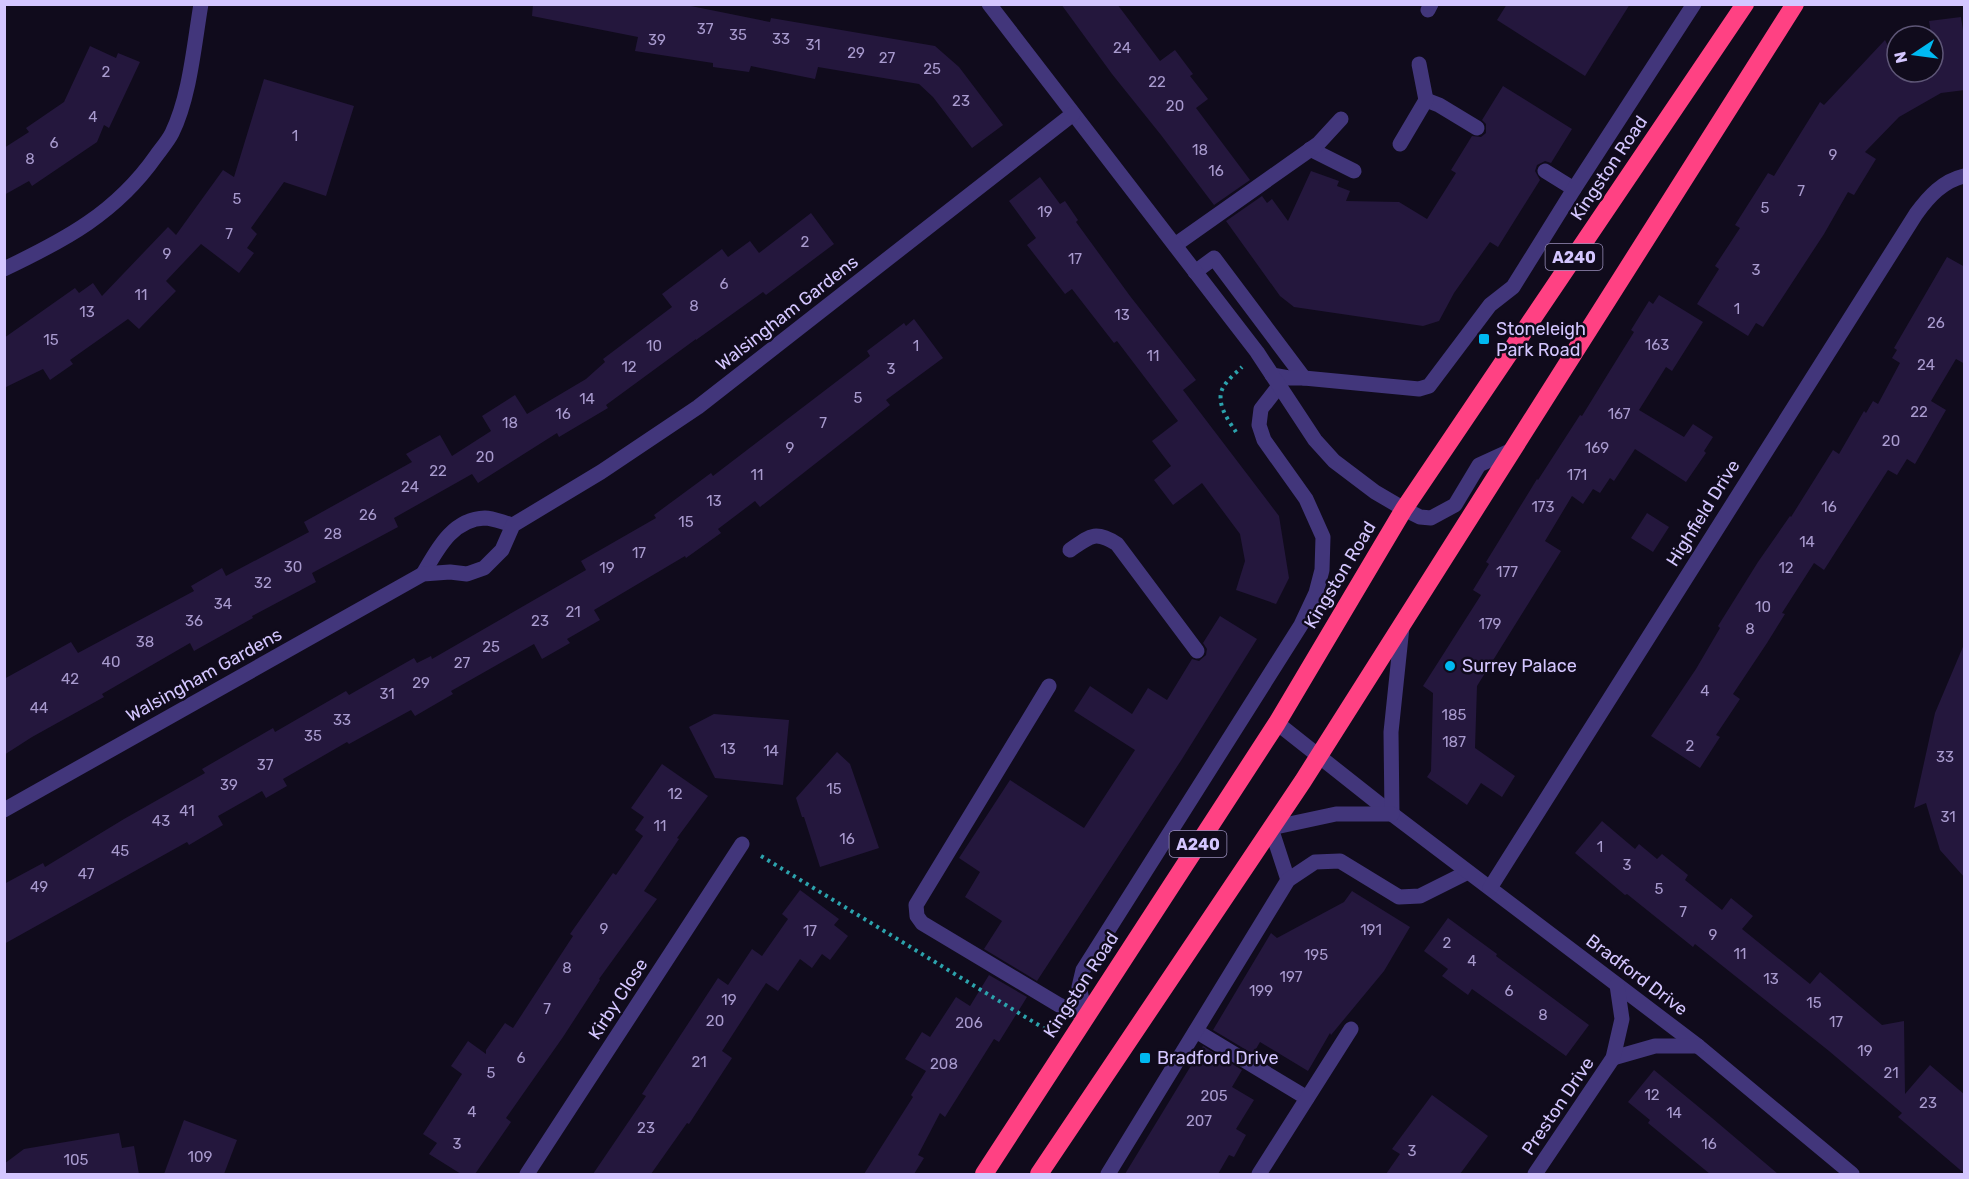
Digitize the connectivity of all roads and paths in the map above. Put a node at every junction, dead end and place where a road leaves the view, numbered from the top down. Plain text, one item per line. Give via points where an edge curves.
1 (201, 4) edge
2 (989, 4) edge
3 (1694, 4) edge
4 (1745, 4) edge
5 (1795, 4) edge
6 (1419, 64) dead end
7 (1426, 100) junction
8 (1073, 114) junction
9 (1341, 118) dead end
10 (1477, 128) dead end
11 (1400, 144) dead end
12 (1310, 149) junction
13 (1354, 171) dead end
14 (1545, 171) dead end
15 (1965, 176) edge
16 (1574, 189) junction
17 (1175, 245) junction
18 (4, 269) edge
19 (1195, 272) junction
20 (1257, 352) junction
21 (1304, 378) junction
22 (1276, 381) junction
23 (1238, 434) dead end
24 (1514, 449) junction
25 (1404, 509) junction
26 (513, 525) junction
27 (1070, 550) dead end
28 (423, 574) junction
29 (1402, 627) junction
30 (1197, 651) dead end
31 (1049, 686) dead end
32 (1276, 723) junction
33 (1318, 756) junction
34 (4, 810) edge
35 (1392, 814) junction
36 (1271, 828) junction
37 (742, 844) joint
38 (1468, 872) junction
39 (1288, 880) junction
40 (1490, 888) junction
41 (1617, 985) junction
42 (1086, 1016) junction
43 (1351, 1029) dead end
44 (1196, 1031) junction
45 (1068, 1044) junction
46 (1698, 1046) junction
47 (1613, 1058) junction
48 (1307, 1098) junction
49 (527, 1174) edge
50 (984, 1174) edge
51 (1040, 1174) edge
52 (1108, 1174) edge
53 (1259, 1174) edge
54 (1535, 1174) edge
55 (1852, 1174) edge

1 - 18 street via 188,83 172,134 145,171 105,212 57,244
2 - 8 street
3 - 16 street
4 - 25 highway, Kingston Road / A240
5 - 24 highway, A240
6 - 7 street
7 - 10 street
7 - 11 street
8 - 17 street
8 - 26 street, Walsingham Gardens via 698,407
9 - 12 street
12 - 13 street
12 - 17 street
14 - 16 street
15 - 40 street, Highfield Drive via 1939,187 1916,214
16 - 21 street via 1514,287 1490,305 1429,386 1419,389
17 - 19 street
19 - 20 street
19 - 21 street via 1214,258
20 - 22 street
20 - 23 path via 1223,387 1225,415
21 - 22 street
22 - 25 street via 1314,440 1334,461
22 - 42 street via 1261,409 1259,425 1264,440 1306,499 1323,537 1322,570 1316,593 1301,625 1083,970 1079,987
24 - 25 street via 1479,465 1455,505 1441,514 1420,517
24 - 29 highway, A240
25 - 32 highway, Kingston Road / A240
26 - 28 street, Walsingham Gardens via 502,550 484,568 467,574
26 - 28 street, Walsingham Gardens via 485,518 459,525 444,540
27 - 30 street via 1091,536 1105,536 1117,544
28 - 34 street, Walsingham Gardens
29 - 33 highway, A240
29 - 35 street via 1391,732
31 - 42 street via 916,905 917,916 922,923 1059,1005
32 - 33 street, Bradford Drive
32 - 42 highway, Kingston Road / A240
33 - 35 street, Bradford Drive
33 - 36 highway, A240
35 - 36 street via 1336,814
35 - 38 street, Bradford Drive
36 - 39 street
36 - 51 highway, A240
37 - 45 path
37 - 49 street, Kirby Close
38 - 39 street via 1420,896 1399,897 1340,861 1315,862
38 - 40 street, Bradford Drive
39 - 44 street
40 - 41 street, Bradford Drive
41 - 46 street, Bradford Drive
41 - 47 street, Preston Drive via 1622,1018
42 - 45 highway, Kingston Road / A240
43 - 48 street
44 - 48 street
44 - 52 street
45 - 50 highway, Kingston Road / A240
46 - 47 street, Preston Drive via 1655,1046
46 - 55 street, Bradford Drive
47 - 54 street, Preston Drive
48 - 53 street

